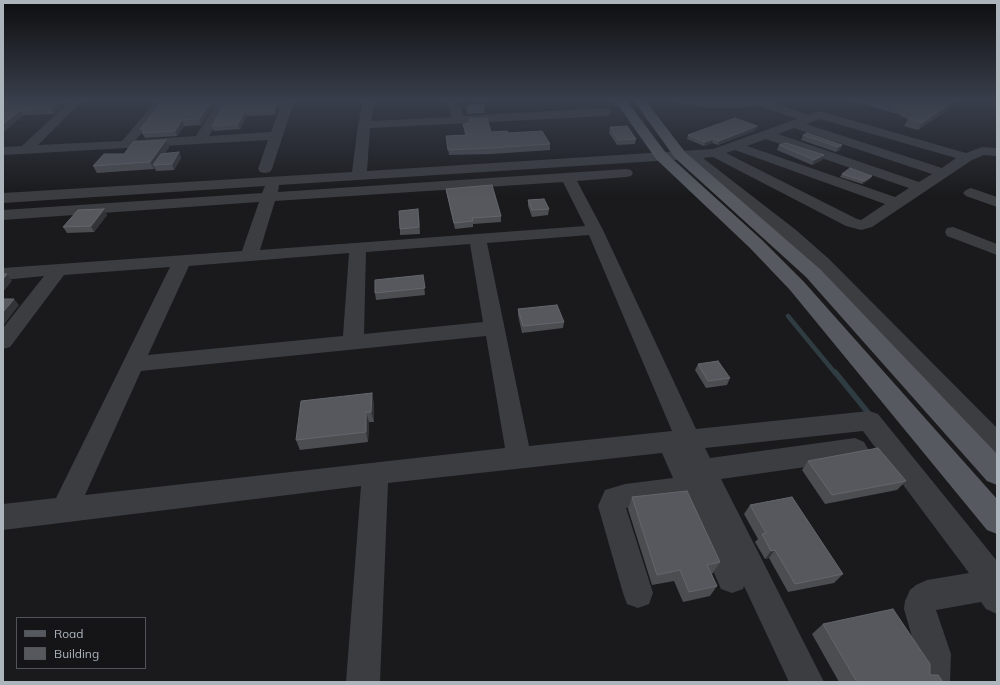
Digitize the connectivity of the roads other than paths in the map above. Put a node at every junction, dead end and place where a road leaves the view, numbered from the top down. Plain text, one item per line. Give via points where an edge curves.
1 (43, 133) edge
2 (135, 133) edge
3 (204, 133) edge
4 (276, 133) edge
5 (363, 133) edge
6 (655, 133) edge
7 (663, 133) edge
8 (767, 133) edge
9 (821, 133) edge
10 (886, 133) edge
11 (764, 134) junction
12 (275, 136) junction
13 (200, 140) junction
14 (126, 144) junction
15 (735, 146) junction
16 (627, 149) dead end
17 (25, 150) junction
18 (3, 151) edge
19 (997, 152) edge
20 (715, 153) junction
21 (679, 155) junction
22 (970, 156) junction
23 (997, 161) edge
24 (360, 169) junction
25 (626, 173) dead end
26 (944, 173) junction
27 (269, 175) junction
28 (568, 178) junction
29 (82, 179) dead end
30 (920, 187) junction
31 (971, 193) dead end
32 (3, 198) edge
33 (268, 198) junction
34 (997, 202) edge
35 (896, 203) junction
36 (3, 215) edge
37 (595, 230) junction
38 (953, 232) dead end
39 (478, 239) junction
40 (358, 248) junction
41 (997, 250) edge
42 (249, 256) junction
43 (182, 261) junction
44 (59, 269) junction
45 (3, 274) edge
46 (495, 328) junction
47 (3, 342) edge
48 (353, 342) junction
49 (133, 364) junction
50 (679, 440) junction
51 (997, 444) edge
52 (855, 449) dead end
53 (519, 458) junction
54 (374, 473) junction
55 (997, 473) edge
56 (697, 479) junction
57 (64, 510) junction
58 (3, 517) edge
59 (997, 520) edge
60 (732, 578) dead end
61 (997, 585) edge
62 (638, 593) dead end
63 (997, 598) edge
64 (363, 682) edge
65 (807, 682) edge
66 (932, 682) edge

1 - 17 street
2 - 14 street
3 - 13 street
4 - 12 street
5 - 24 street
6 - 21 main road
7 - 21 main road
8 - 11 street
9 - 26 street
10 - 22 street
11 - 15 street
11 - 30 street
12 - 13 street
12 - 27 street
13 - 14 street
14 - 17 street
15 - 20 street
15 - 35 street
16 - 24 street
17 - 18 street
19 - 22 street via 982,151
20 - 21 street
20 - 35 street via 857,225 866,224
21 - 24 street
21 - 51 street via 779,225 823,263
21 - 55 main road via 813,273
21 - 59 main road via 797,286
22 - 23 street
22 - 26 street
24 - 27 street
25 - 28 street
26 - 30 street
27 - 29 street
27 - 32 street
27 - 33 street
28 - 33 street
28 - 37 street
30 - 35 street
31 - 34 street
33 - 36 street
33 - 42 street
37 - 39 street
37 - 50 street
38 - 41 street
39 - 40 street
39 - 46 street
40 - 42 street
40 - 48 street
42 - 43 street
43 - 44 street
43 - 49 street
44 - 45 street
44 - 47 street
46 - 48 street
46 - 53 street
48 - 49 street
49 - 57 street
50 - 53 street
50 - 56 street
50 - 61 street via 869,421
52 - 56 street
53 - 54 street
54 - 57 street
54 - 64 street
56 - 60 street
56 - 62 street via 615,499 612,506
56 - 65 street
57 - 58 street
63 - 66 street via 991,590 982,586 927,596 921,601 920,609 934,654

